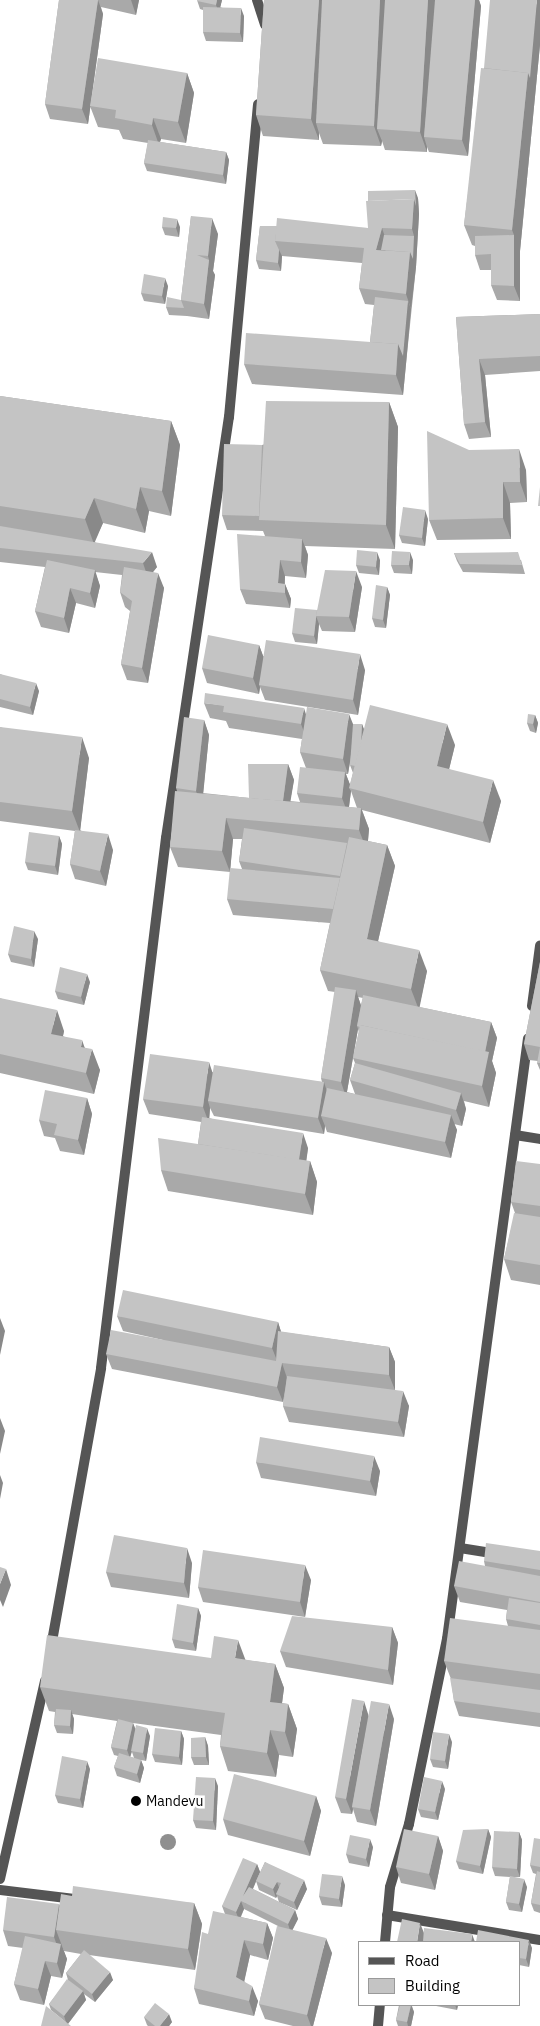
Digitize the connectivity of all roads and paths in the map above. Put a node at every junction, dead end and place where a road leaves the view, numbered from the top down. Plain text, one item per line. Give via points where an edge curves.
1 (257, 0) edge
2 (264, 35) edge
3 (259, 94) edge
4 (540, 946) edge
5 (515, 1135) junction
6 (540, 1139) edge
7 (460, 1548) junction
8 (513, 1556) edge
9 (0, 1879) edge
10 (0, 1890) edge
11 (87, 1900) edge
12 (386, 1915) junction
13 (540, 1940) edge
14 (385, 1941) edge
15 (380, 2006) edge
16 (378, 2026) edge

1 - 2 street via 264,14
3 - 9 street via 229,417 166,838 101,1368 48,1663
4 - 5 street
5 - 6 street
5 - 7 street
7 - 8 street
7 - 12 street via 447,1639
10 - 11 street
12 - 13 street
12 - 14 street
15 - 16 street

